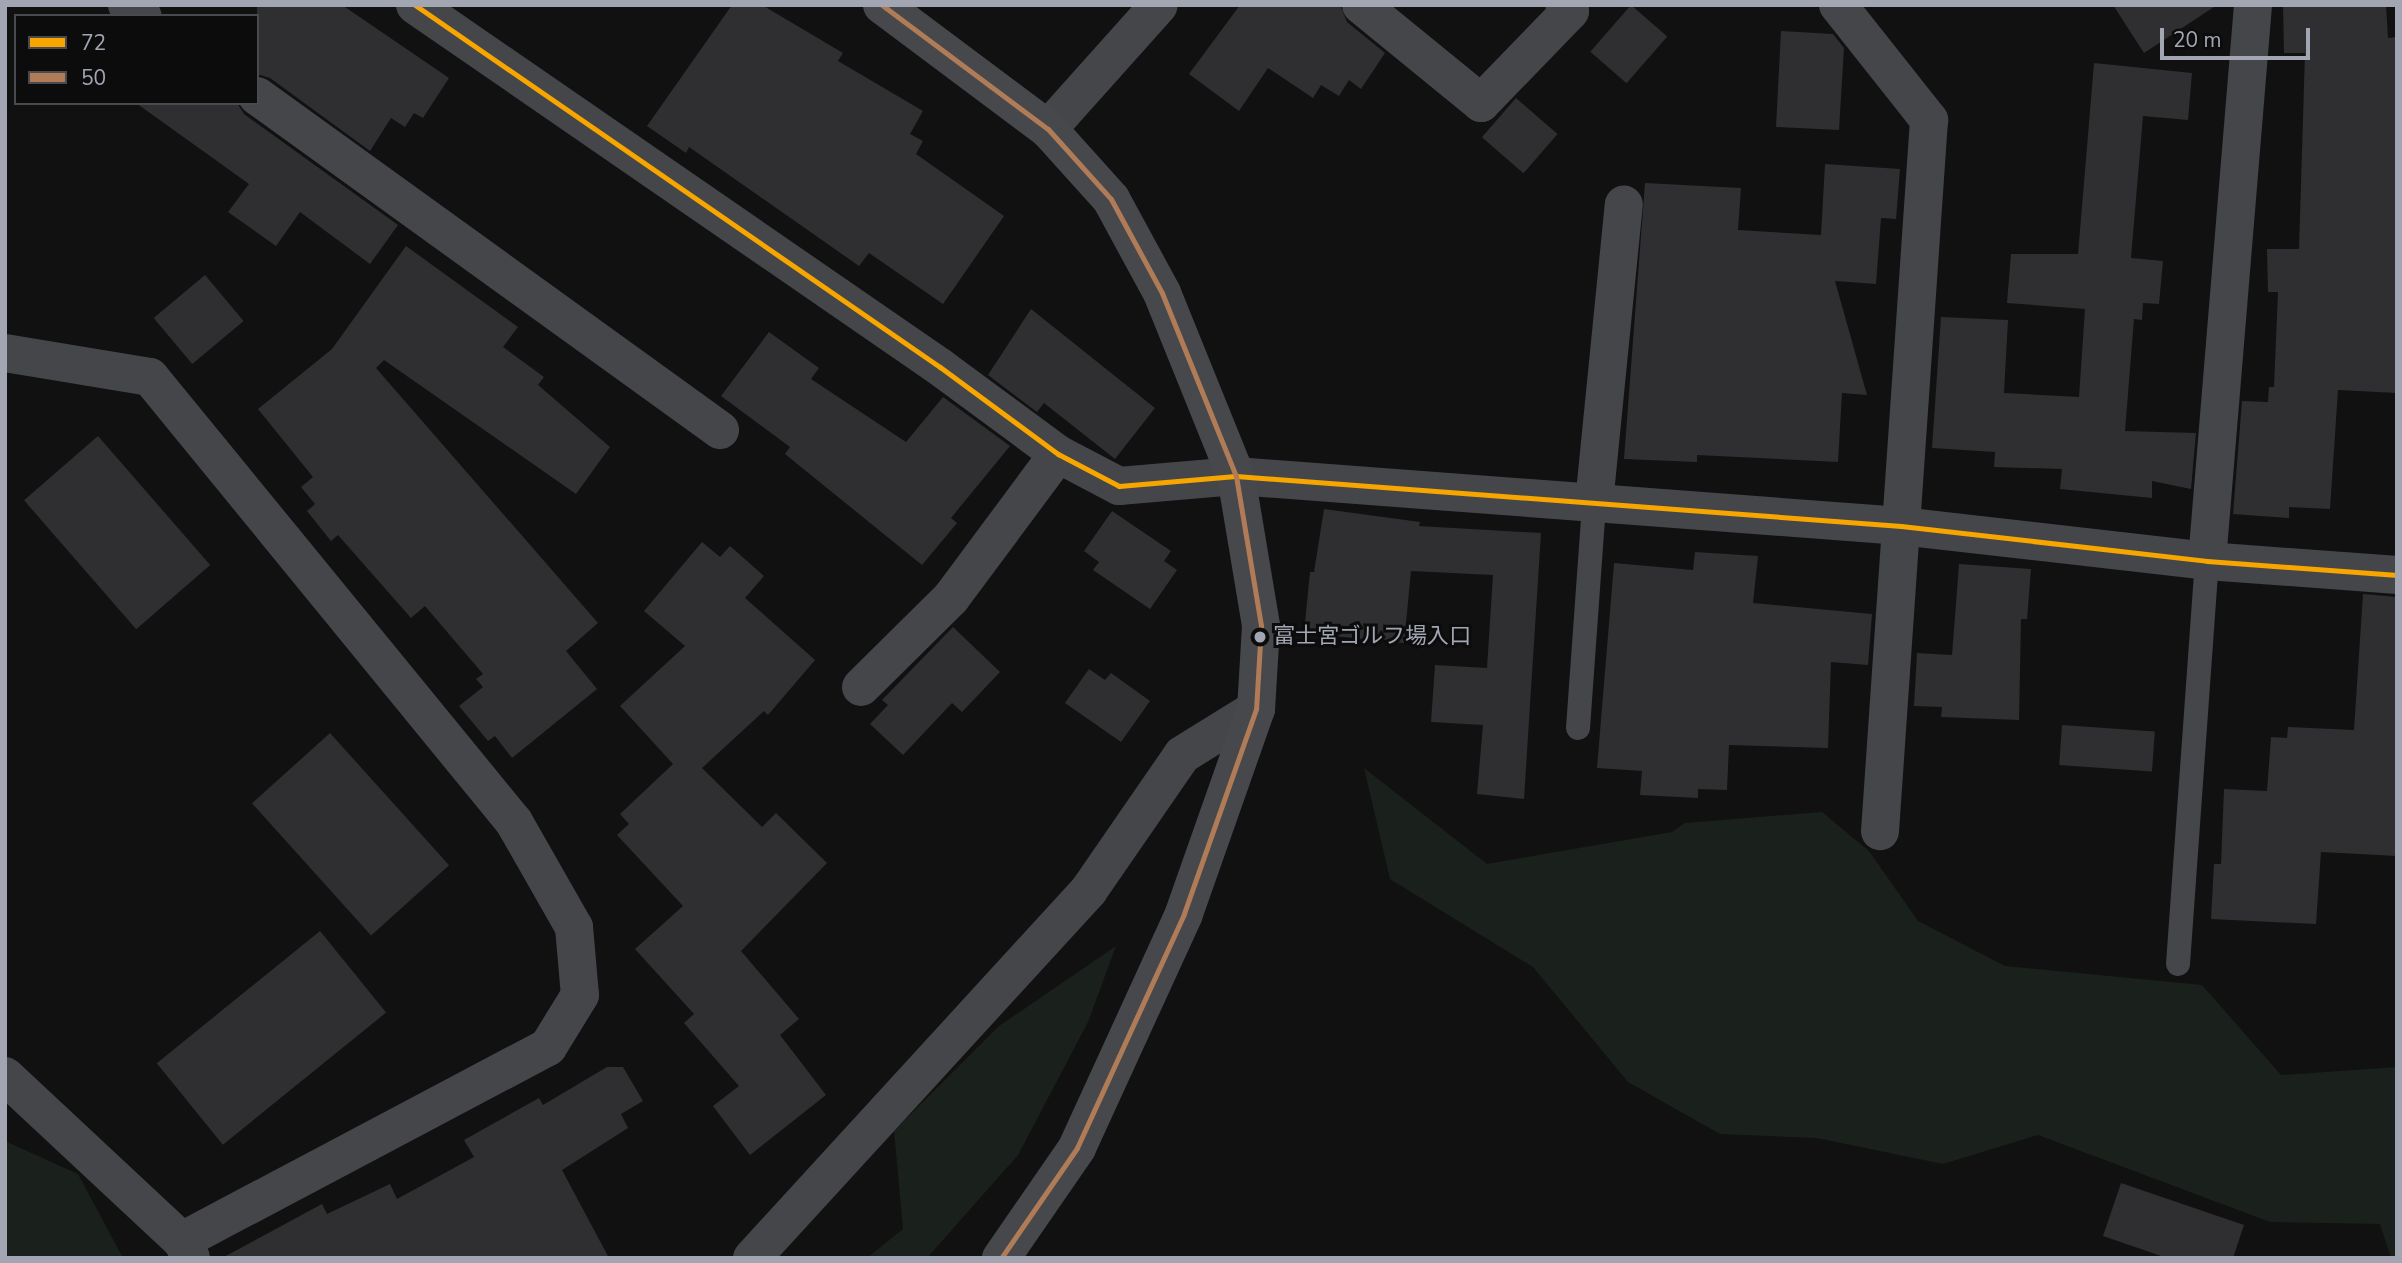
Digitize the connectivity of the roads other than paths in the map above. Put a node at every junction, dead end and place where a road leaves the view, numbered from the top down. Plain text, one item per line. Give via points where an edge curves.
1 (415, 5) edge
2 (882, 5) edge
3 (1159, 5) edge
4 (1361, 5) edge
5 (1563, 5) edge
6 (1838, 5) edge
7 (2253, 5) edge
8 (259, 97) edge
9 (1048, 129) junction
10 (1624, 205) dead end
11 (5, 353) edge
12 (720, 430) dead end
13 (1058, 454) junction
14 (1236, 476) junction
15 (1594, 503) junction
16 (1901, 526) junction
17 (2207, 561) junction
18 (2397, 575) edge
19 (861, 687) dead end
20 (1256, 709) junction
21 (1578, 728) dead end
22 (1880, 831) dead end
23 (2178, 964) dead end
24 (5, 1076) edge
25 (186, 1249) edge
26 (752, 1258) edge
27 (1001, 1258) edge

1 - 13 street via 940,367
2 - 9 main road
3 - 9 street
4 - 5 street via 1481,103 1570,11
6 - 16 street via 1929,120
7 - 17 street
8 - 12 street
9 - 14 main road via 1111,199 1162,293
10 - 15 street
11 - 25 street via 150,377 514,822 574,927 580,995 548,1046
13 - 14 street via 1119,486
13 - 19 street via 951,598
14 - 15 street
14 - 20 main road via 1261,626
15 - 16 street
15 - 21 lane
16 - 17 street
16 - 22 street
17 - 18 street
17 - 23 lane
20 - 26 street via 1182,755 1089,890
20 - 27 main road via 1184,914 1083,1136
24 - 25 street

